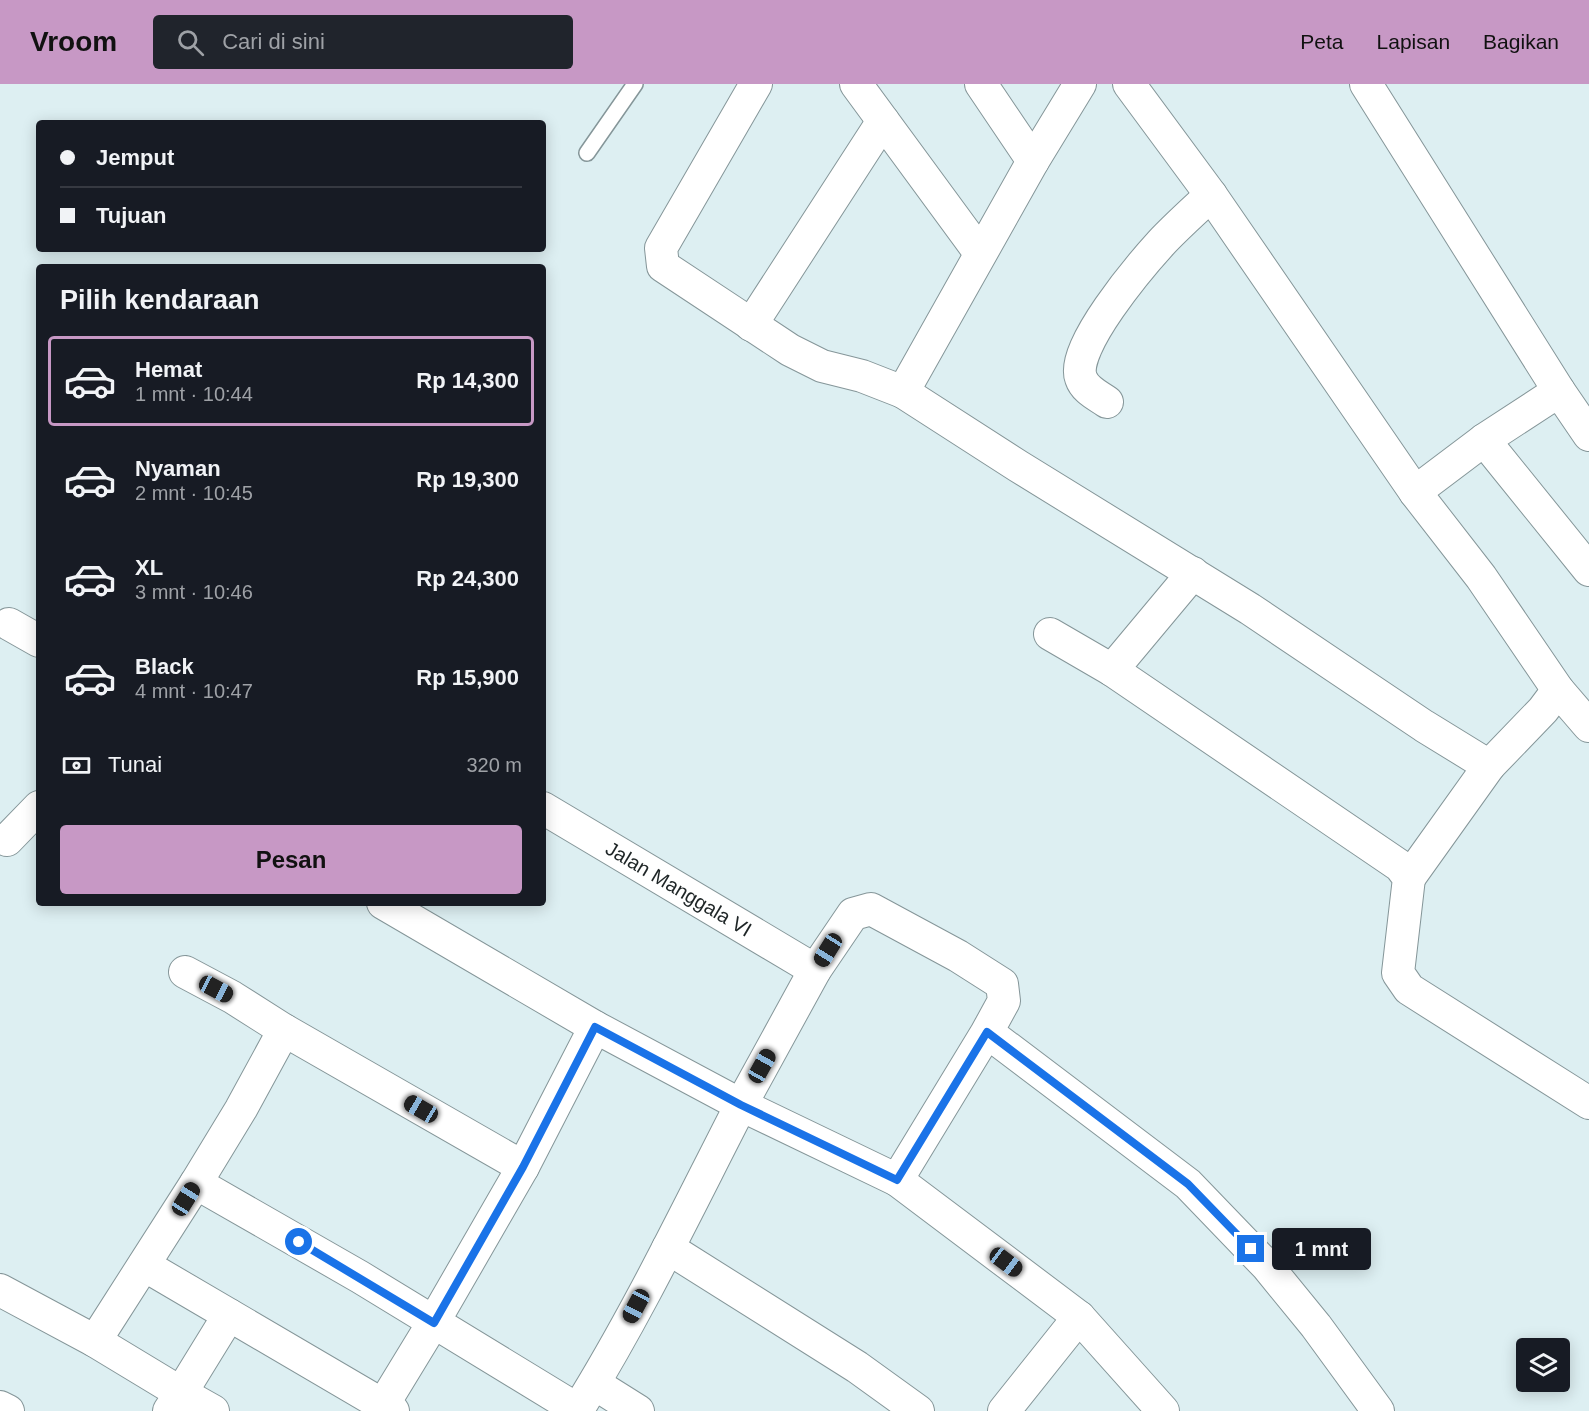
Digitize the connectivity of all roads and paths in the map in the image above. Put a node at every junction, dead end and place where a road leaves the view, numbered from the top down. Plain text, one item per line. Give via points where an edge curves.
1 (635, 84) edge
2 (756, 84) edge
3 (856, 84) edge
4 (981, 84) edge
5 (1080, 84) edge
6 (1129, 84) edge
7 (1366, 84) edge
8 (883, 121) junction
9 (586, 153) dead end
10 (1033, 161) junction
11 (1211, 195) junction
12 (980, 253) junction
13 (750, 326) junction
14 (1559, 391) junction
15 (903, 392) junction
16 (1107, 402) dead end
17 (1589, 435) edge
18 (1484, 440) junction
19 (1415, 492) junction
20 (1589, 570) edge
21 (1193, 573) junction
22 (9, 624) dead end
23 (1050, 634) dead end
24 (36, 639) edge
25 (1112, 669) junction
26 (1558, 690) junction
27 (1589, 726) edge
28 (1488, 766) junction
29 (36, 810) edge
30 (546, 810) edge
31 (7, 840) dead end
32 (1409, 878) junction
33 (388, 906) edge
34 (815, 970) junction
35 (185, 972) dead end
36 (595, 1027) junction
37 (284, 1030) junction
38 (987, 1032) junction
39 (1589, 1103) edge
40 (741, 1105) junction
41 (523, 1167) junction
42 (897, 1180) junction
43 (196, 1183) junction
44 (668, 1248) junction
45 (144, 1265) junction
46 (0, 1290) edge
47 (229, 1315) junction
48 (1079, 1317) junction
49 (434, 1323) junction
50 (95, 1341) junction
51 (175, 1402) edge
52 (583, 1402) edge
53 (0, 1407) edge
54 (388, 1408) edge
55 (8, 1411) edge
56 (213, 1411) edge
57 (638, 1411) edge
58 (918, 1411) edge
59 (1004, 1411) edge
60 (1163, 1411) edge
61 (1378, 1411) edge

1 - 9 lane
2 - 13 street via 661,248 663,266
3 - 8 street
4 - 10 street
5 - 10 street
6 - 11 street
7 - 14 street
8 - 12 street
8 - 13 street
10 - 12 street
11 - 16 street via 1161,243 1093,333 1082,356 1080,376 1086,388
11 - 19 street
12 - 15 street
13 - 15 street via 822,366
14 - 17 street
14 - 18 street
15 - 21 street
18 - 19 street
18 - 20 street
19 - 26 street via 1481,577
21 - 25 street
21 - 28 street
22 - 24 street
23 - 25 street
25 - 32 street via 1375,848 1400,866
26 - 27 street
26 - 28 street
28 - 32 street
29 - 31 street
30 - 34 street, Jalan Manggala VI
32 - 39 street via 1398,973 1409,989
33 - 36 street
34 - 38 street via 853,914 871,909 1002,984 1005,1000
34 - 40 street
35 - 37 street
36 - 40 street
36 - 41 street
37 - 41 street
37 - 43 street
38 - 42 street
38 - 61 street via 1188,1184 1268,1266
40 - 42 street
40 - 44 street
41 - 49 street
42 - 48 street
43 - 45 street
43 - 49 street
44 - 52 street
44 - 58 street
45 - 47 street
45 - 50 street
46 - 50 street
47 - 51 street
47 - 54 street
48 - 59 street
48 - 60 street
49 - 52 street
49 - 54 street
50 - 51 street
51 - 56 street
52 - 57 street
53 - 55 street

